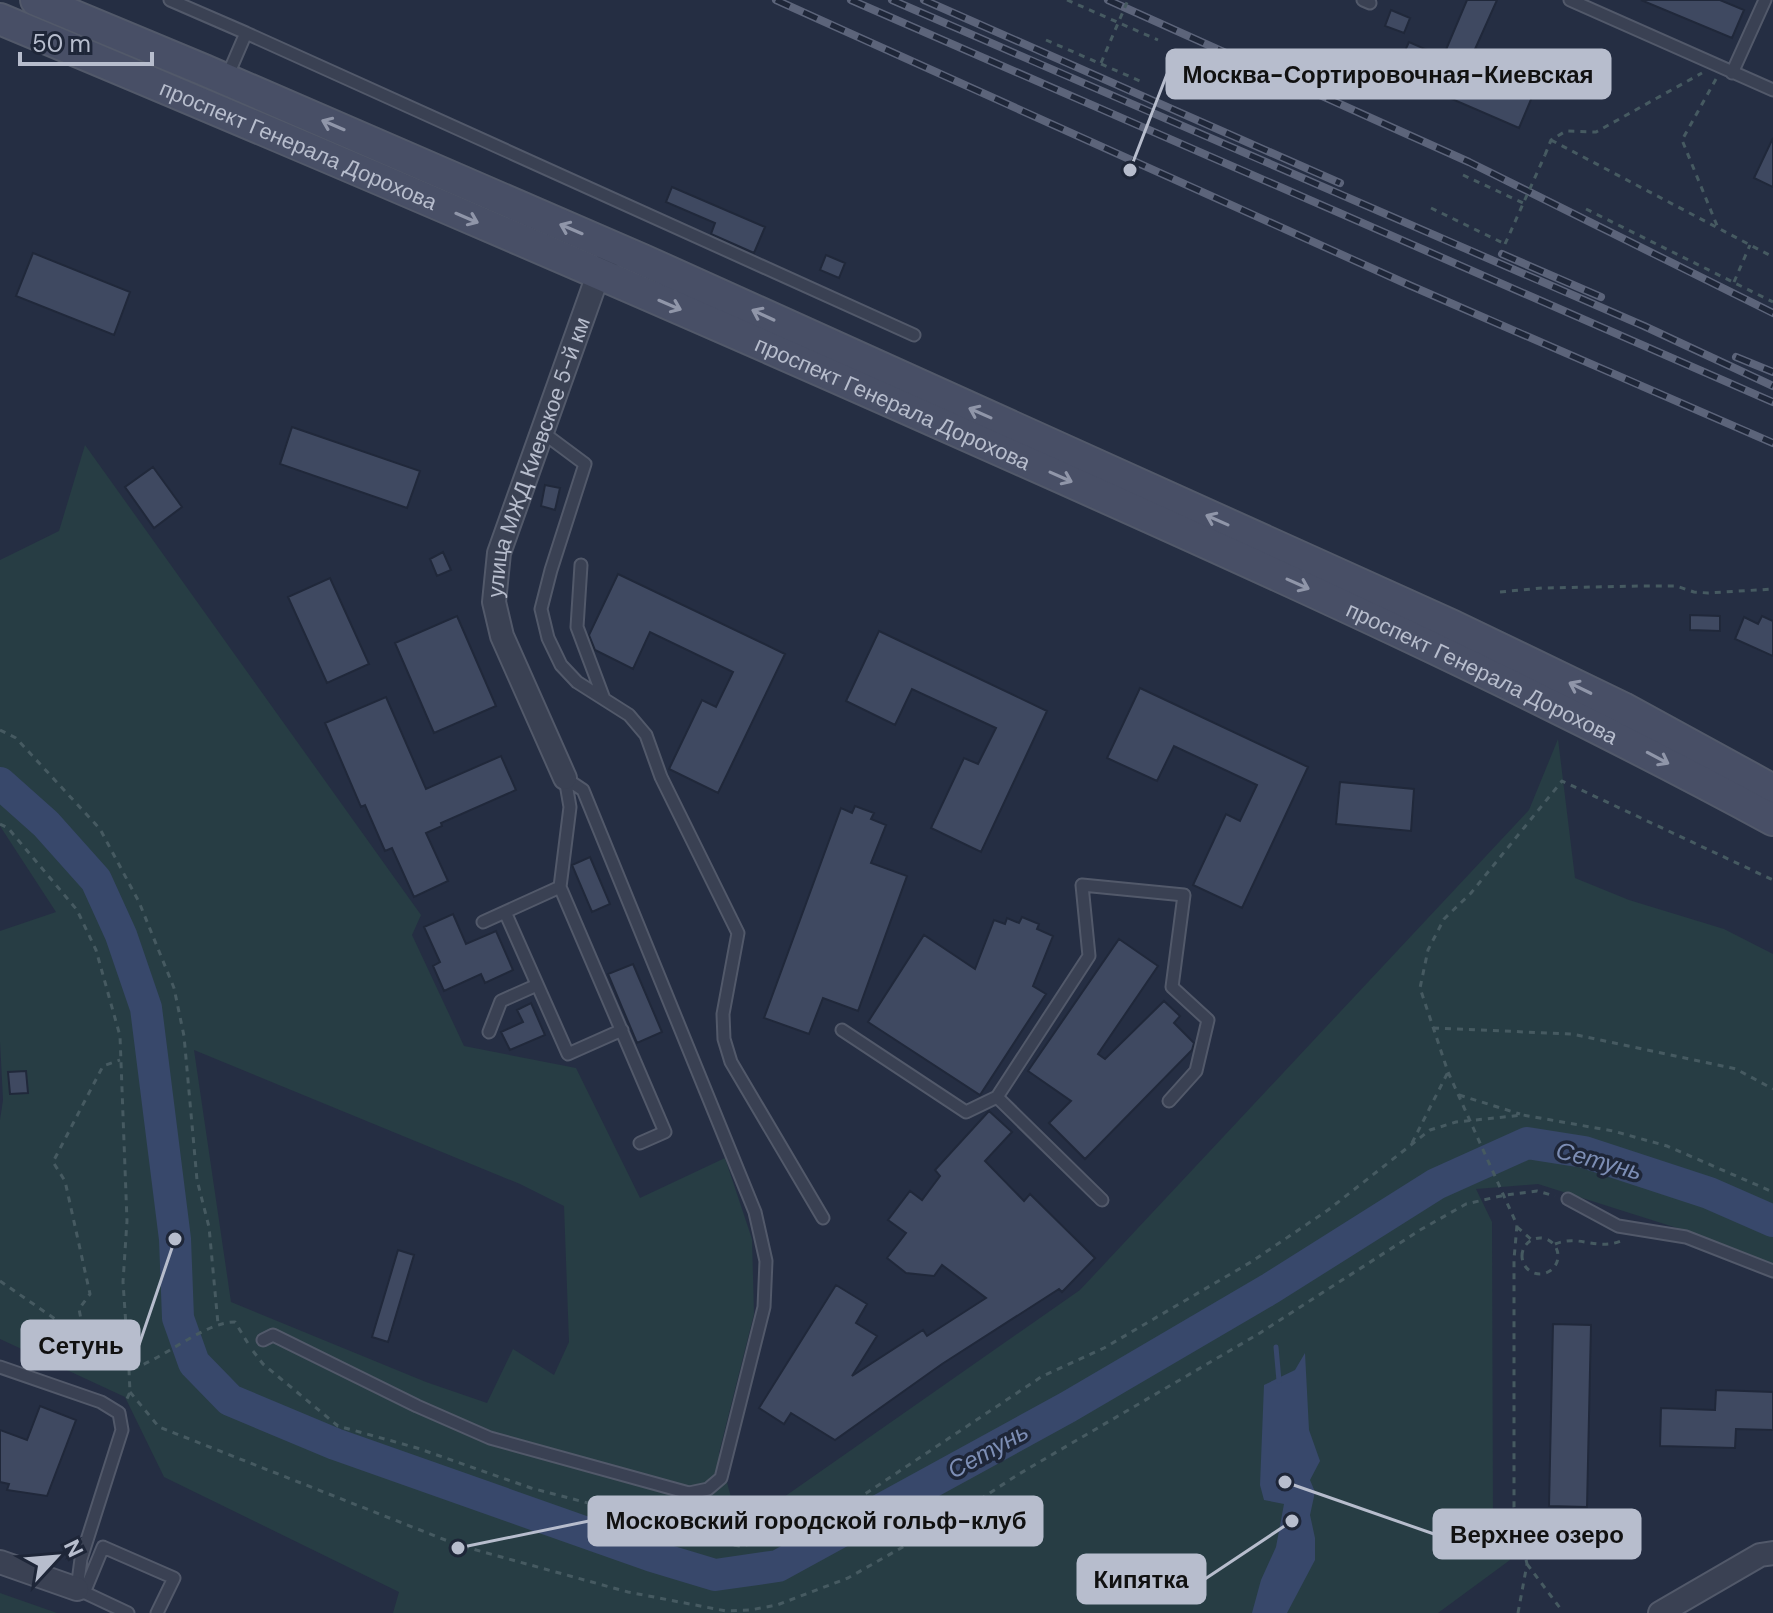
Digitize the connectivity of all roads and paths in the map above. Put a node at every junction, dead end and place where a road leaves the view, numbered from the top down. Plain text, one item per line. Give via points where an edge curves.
1 (36, 0) edge
2 (170, 0) edge
3 (1067, 0) edge
4 (1128, 0) edge
5 (1570, 0) edge
6 (1765, 0) edge
7 (0, 19) edge
8 (1118, 22) junction
9 (246, 33) junction
10 (1046, 40) dead end
11 (1158, 40) dead end
12 (1101, 63) junction
13 (1723, 69) junction
14 (226, 79) junction
15 (1140, 81) dead end
16 (1773, 90) edge
17 (1551, 140) junction
18 (1463, 175) dead end
19 (1523, 203) junction
20 (1431, 208) dead end
21 (1586, 209) dead end
22 (1718, 229) junction
23 (1750, 245) junction
24 (1773, 257) edge
25 (643, 260) junction
26 (598, 275) junction
27 (1734, 282) junction
28 (1773, 302) edge
29 (914, 335) dead end
30 (542, 431) junction
31 (581, 565) dead end
32 (1773, 589) edge
33 (1500, 592) dead end
34 (605, 700) junction
35 (1623, 708) junction
36 (0, 730) edge
37 (1773, 773) edge
38 (565, 778) junction
39 (1707, 784) junction
40 (1773, 790) edge
41 (1773, 820) edge
42 (0, 824) edge
43 (1773, 827) edge
44 (1773, 880) edge
45 (560, 887) junction
46 (505, 912) junction
47 (483, 922) dead end
48 (537, 985) junction
49 (1433, 1028) junction
50 (622, 1030) junction
51 (842, 1030) dead end
52 (489, 1032) dead end
53 (120, 1060) junction
54 (1448, 1072) junction
55 (1773, 1089) edge
56 (1459, 1095) junction
57 (997, 1097) junction
58 (1169, 1101) dead end
59 (1523, 1115) junction
60 (1469, 1123) junction
61 (640, 1143) dead end
62 (1410, 1146) junction
63 (1773, 1192) edge
64 (1505, 1195) junction
65 (1568, 1199) joint
66 (1102, 1200) dead end
67 (823, 1218) dead end
68 (1517, 1227) junction
69 (1655, 1232) junction
70 (1532, 1240) junction
71 (1554, 1245) junction
72 (1514, 1259) junction
73 (1522, 1259) junction
74 (1773, 1271) edge
75 (0, 1281) edge
76 (218, 1324) junction
77 (85, 1340) junction
78 (263, 1340) dead end
79 (0, 1367) edge
80 (129, 1370) junction
81 (130, 1392) junction
82 (119, 1413) junction
83 (1773, 1553) edge
84 (0, 1562) edge
85 (1527, 1564) junction
86 (81, 1591) junction
87 (1563, 1612) edge
88 (128, 1613) edge
89 (157, 1613) edge
90 (1518, 1613) edge
91 (1660, 1613) edge

1 - 14 main road, проспект Генерала Дорохова
2 - 9 lane
3 - 8 path
4 - 8 path, bridge
5 - 13 lane
6 - 13 lane
7 -> 26 main road, проспект Генерала Дорохова
8 - 11 path
8 - 12 path, bridge
9 - 14 lane
9 - 29 lane
10 - 12 path
12 - 15 path
13 - 16 lane
13 - 17 path via 1596,132 1566,131
13 - 22 path via 1682,140
25 -> 14 main road, проспект Генерала Дорохова
17 - 19 path, bridge
17 - 22 path
18 - 19 path
19 - 20 path, bridge via 1505,244
21 - 27 path
22 - 23 path
23 - 24 path
23 - 27 path
25 - 26 street via 611,258
35 -> 25 main road, проспект Генерала Дорохова
26 - 30 street, улица МЖД Киевское 5-й км
26 -> 39 main road, проспект Генерала Дорохова via 1438,648
27 - 28 path
30 - 34 lane via 585,464 541,609 561,665
30 - 38 street, улица МЖД Киевское 5-й км via 499,553 494,602 502,636
31 - 34 lane via 577,627
32 - 33 path via 1708,593 1642,586
34 - 67 lane via 629,715 646,735 661,777 738,933 723,1014 727,1051
35 - 37 street
35 - 40 main road, проспект Генерала Дорохова
36 - 76 path via 16,738 100,829 139,902 174,988
38 - 45 lane via 570,807
38 - 78 lane via 583,790 755,1212 766,1261 764,1307 721,1478 708,1489 689,1493 490,1438 273,1335
39 - 41 main road, проспект Генерала Дорохова
39 - 43 street
42 - 53 path via 77,910 96,950 120,1036
44 - 49 path via 1562,781 1444,919 1428,950 1420,988
45 - 46 lane
45 - 50 lane
46 - 47 lane
46 - 48 lane
48 - 50 lane via 568,1054
48 - 52 lane via 501,1001
49 - 54 path
49 - 55 path via 1572,1034 1736,1069
50 - 61 lane via 665,1132
51 - 57 lane via 966,1112
53 - 77 path via 103,1066 53,1162 65,1181 88,1281 90,1294 79,1309
53 - 80 path
54 - 56 path
54 - 62 path
56 - 59 path
56 - 60 path
57 - 58 lane via 1089,956 1082,885 1184,895 1172,987 1208,1020 1196,1071
57 - 66 lane
59 - 60 path
59 - 63 path via 1667,1146
60 - 62 path via 1430,1130
60 - 64 path
62 - 76 path via 1251,1262 1104,1348 1030,1383 847,1506 777,1540 739,1546 691,1537 664,1523 531,1488 338,1426 263,1364 235,1322
64 - 65 path via 1537,1191
64 - 68 path
64 - 81 path via 1466,1204 1420,1230 1260,1333 848,1578 750,1610 726,1611 628,1592 458,1545 159,1427
65 - 69 lane via 1618,1226
68 - 70 path
68 - 72 path
69 - 71 path via 1610,1245 1569,1239
69 - 74 lane via 1686,1237
70 - 71 path
70 - 73 path
71 - 73 path via 1556,1261 1550,1271 1533,1272
72 - 73 path
72 - 85 path via 1514,1507
75 - 77 path
76 - 80 path
77 - 80 path
79 - 82 lane
80 - 81 path
81 - 82 path
82 - 86 lane via 122,1430 81,1559
83 - 91 street via 1760,1555
84 - 86 street
85 - 87 path
85 - 90 path
86 - 88 lane
86 - 89 lane via 103,1547 174,1578

